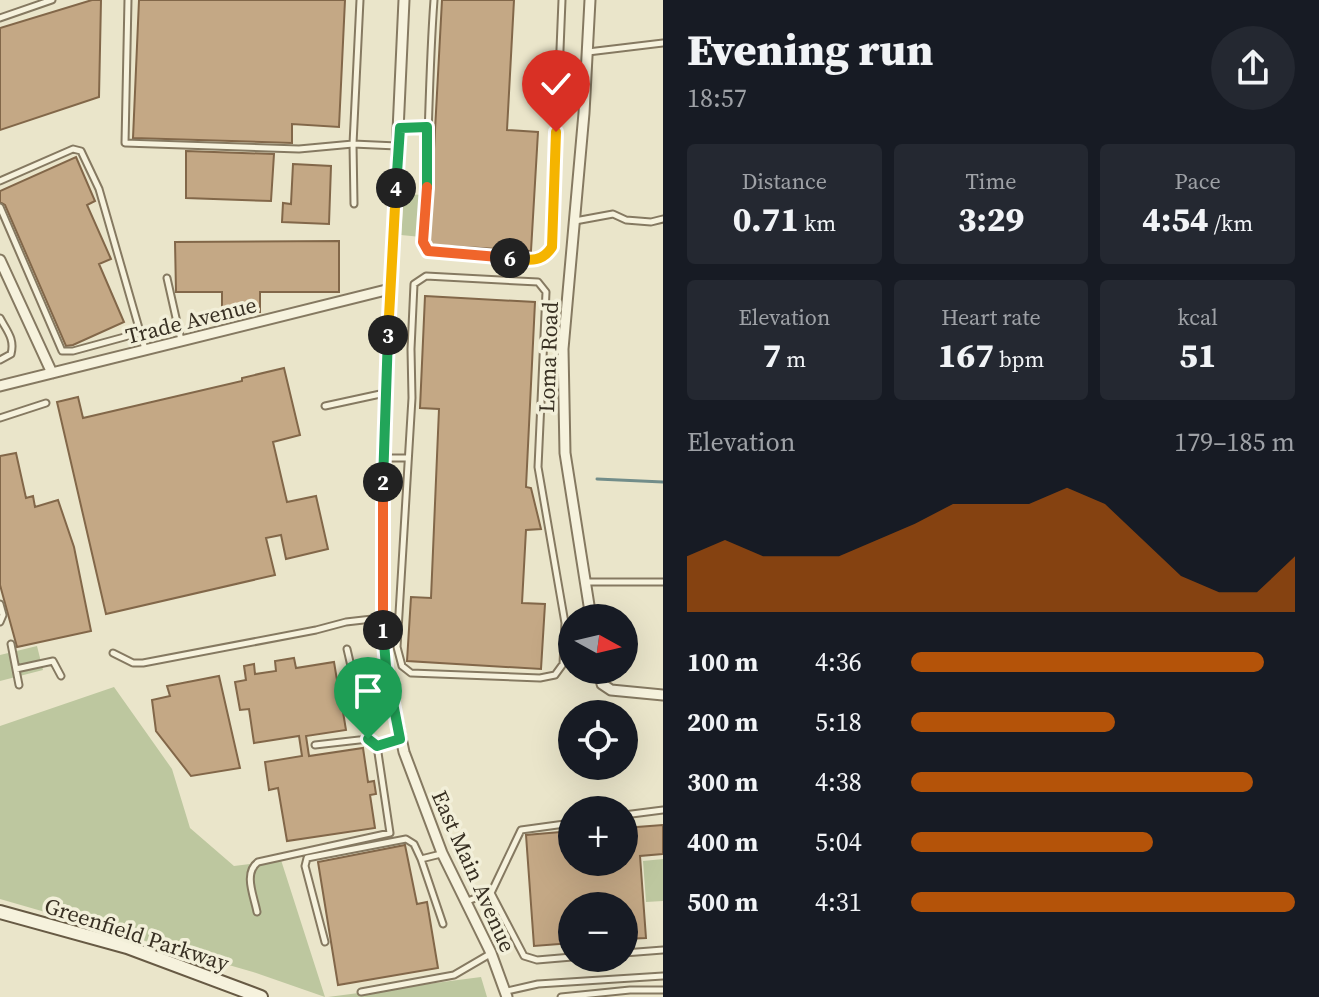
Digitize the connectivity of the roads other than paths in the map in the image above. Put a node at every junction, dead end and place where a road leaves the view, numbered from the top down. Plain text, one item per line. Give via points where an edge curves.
1 (52, 0) edge
2 (128, 0) edge
3 (360, 0) edge
4 (404, 0) edge
5 (434, 0) edge
6 (562, 0) edge
7 (590, 0) edge
8 (0, 18) edge
9 (663, 43) edge
10 (588, 52) junction
11 (427, 127) junction
12 (400, 128) junction
13 (353, 144) junction
14 (399, 146) junction
15 (0, 181) edge
16 (354, 204) dead end
17 (0, 207) edge
18 (663, 219) edge
19 (574, 221) junction
20 (0, 260) edge
21 (167, 278) dead end
22 (390, 289) junction
23 (0, 318) edge
24 (139, 333) junction
25 (181, 341) junction
26 (145, 349) junction
27 (0, 360) edge
28 (52, 373) junction
29 (0, 386) edge
30 (386, 392) junction
31 (46, 403) dead end
32 (325, 406) dead end
33 (0, 418) edge
34 (383, 458) junction
35 (407, 458) junction
36 (585, 582) junction
37 (663, 582) edge
38 (0, 604) edge
39 (589, 604) edge
40 (382, 618) junction
41 (0, 622) edge
42 (11, 644) dead end
43 (347, 649) dead end
44 (113, 653) dead end
45 (16, 669) junction
46 (61, 676) dead end
47 (602, 684) edge
48 (19, 685) dead end
49 (663, 695) edge
50 (368, 739) junction
51 (400, 739) junction
52 (315, 745) dead end
53 (377, 746) junction
54 (663, 810) edge
55 (638, 813) edge
56 (558, 825) edge
57 (442, 853) junction
58 (421, 859) junction
59 (491, 893) junction
60 (466, 902) junction
61 (0, 912) edge
62 (257, 912) dead end
63 (443, 924) dead end
64 (325, 942) dead end
65 (663, 950) edge
66 (638, 952) edge
67 (491, 953) junction
68 (558, 958) edge
69 (663, 976) edge
70 (663, 990) edge
71 (361, 992) dead end
72 (509, 995) edge
73 (261, 997) edge
74 (561, 997) edge

1 - 8 lane
2 - 13 lane via 125,143 299,149
3 - 13 lane
4 - 12 street, East Main Avenue
5 - 11 lane
6 - 11 lane via 552,247 547,256 538,260 428,251 423,242
7 - 10 street, Loma Road
9 - 10 lane
10 - 19 street, Loma Road
11 - 12 lane
12 - 14 street, East Main Avenue
13 - 14 lane
13 - 16 lane
14 - 22 street, East Main Avenue
15 - 24 lane via 73,149 81,151 99,189
17 - 24 lane via 62,351
18 - 19 lane via 626,220 613,214
19 - 36 street, Loma Road via 563,349 565,453
20 - 28 street
21 - 25 lane
22 - 25 street, Trade Avenue
22 - 30 street, East Main Avenue
23 - 27 lane via 13,345 11,354
24 - 26 lane
25 - 26 street, Trade Avenue
26 - 28 street, Trade Avenue
28 - 29 street, Trade Avenue
30 - 32 lane
30 - 34 street, East Main Avenue
31 - 33 lane
34 - 35 lane
34 - 40 street, East Main Avenue
35 - 35 lane via 414,284 426,276 538,282 546,292 538,467 565,623 563,664 555,675 411,673 402,666 397,647
36 - 37 lane
36 - 39 street, Loma Road
38 - 41 lane
40 - 44 lane via 143,663
40 - 51 street, East Main Avenue
42 - 45 lane
43 - 50 lane
45 - 46 lane via 53,661
45 - 48 lane
47 - 49 street via 611,690
50 - 52 lane
50 - 53 lane
51 - 53 lane
51 - 57 street, East Main Avenue
53 - 62 lane via 390,833 258,862 249,875
54 - 55 lane
56 - 59 lane via 521,830
57 - 58 lane
57 - 60 street, East Main Avenue
58 - 63 lane
58 - 64 lane via 406,839 307,858
59 - 60 lane
59 - 68 lane via 524,956
60 - 67 street, East Main Avenue
61 - 73 main road, Greenfield Parkway via 127,947
65 - 66 lane
67 - 71 lane via 454,975
67 - 72 street, East Main Avenue
69 - 72 lane via 538,984
70 - 74 lane

